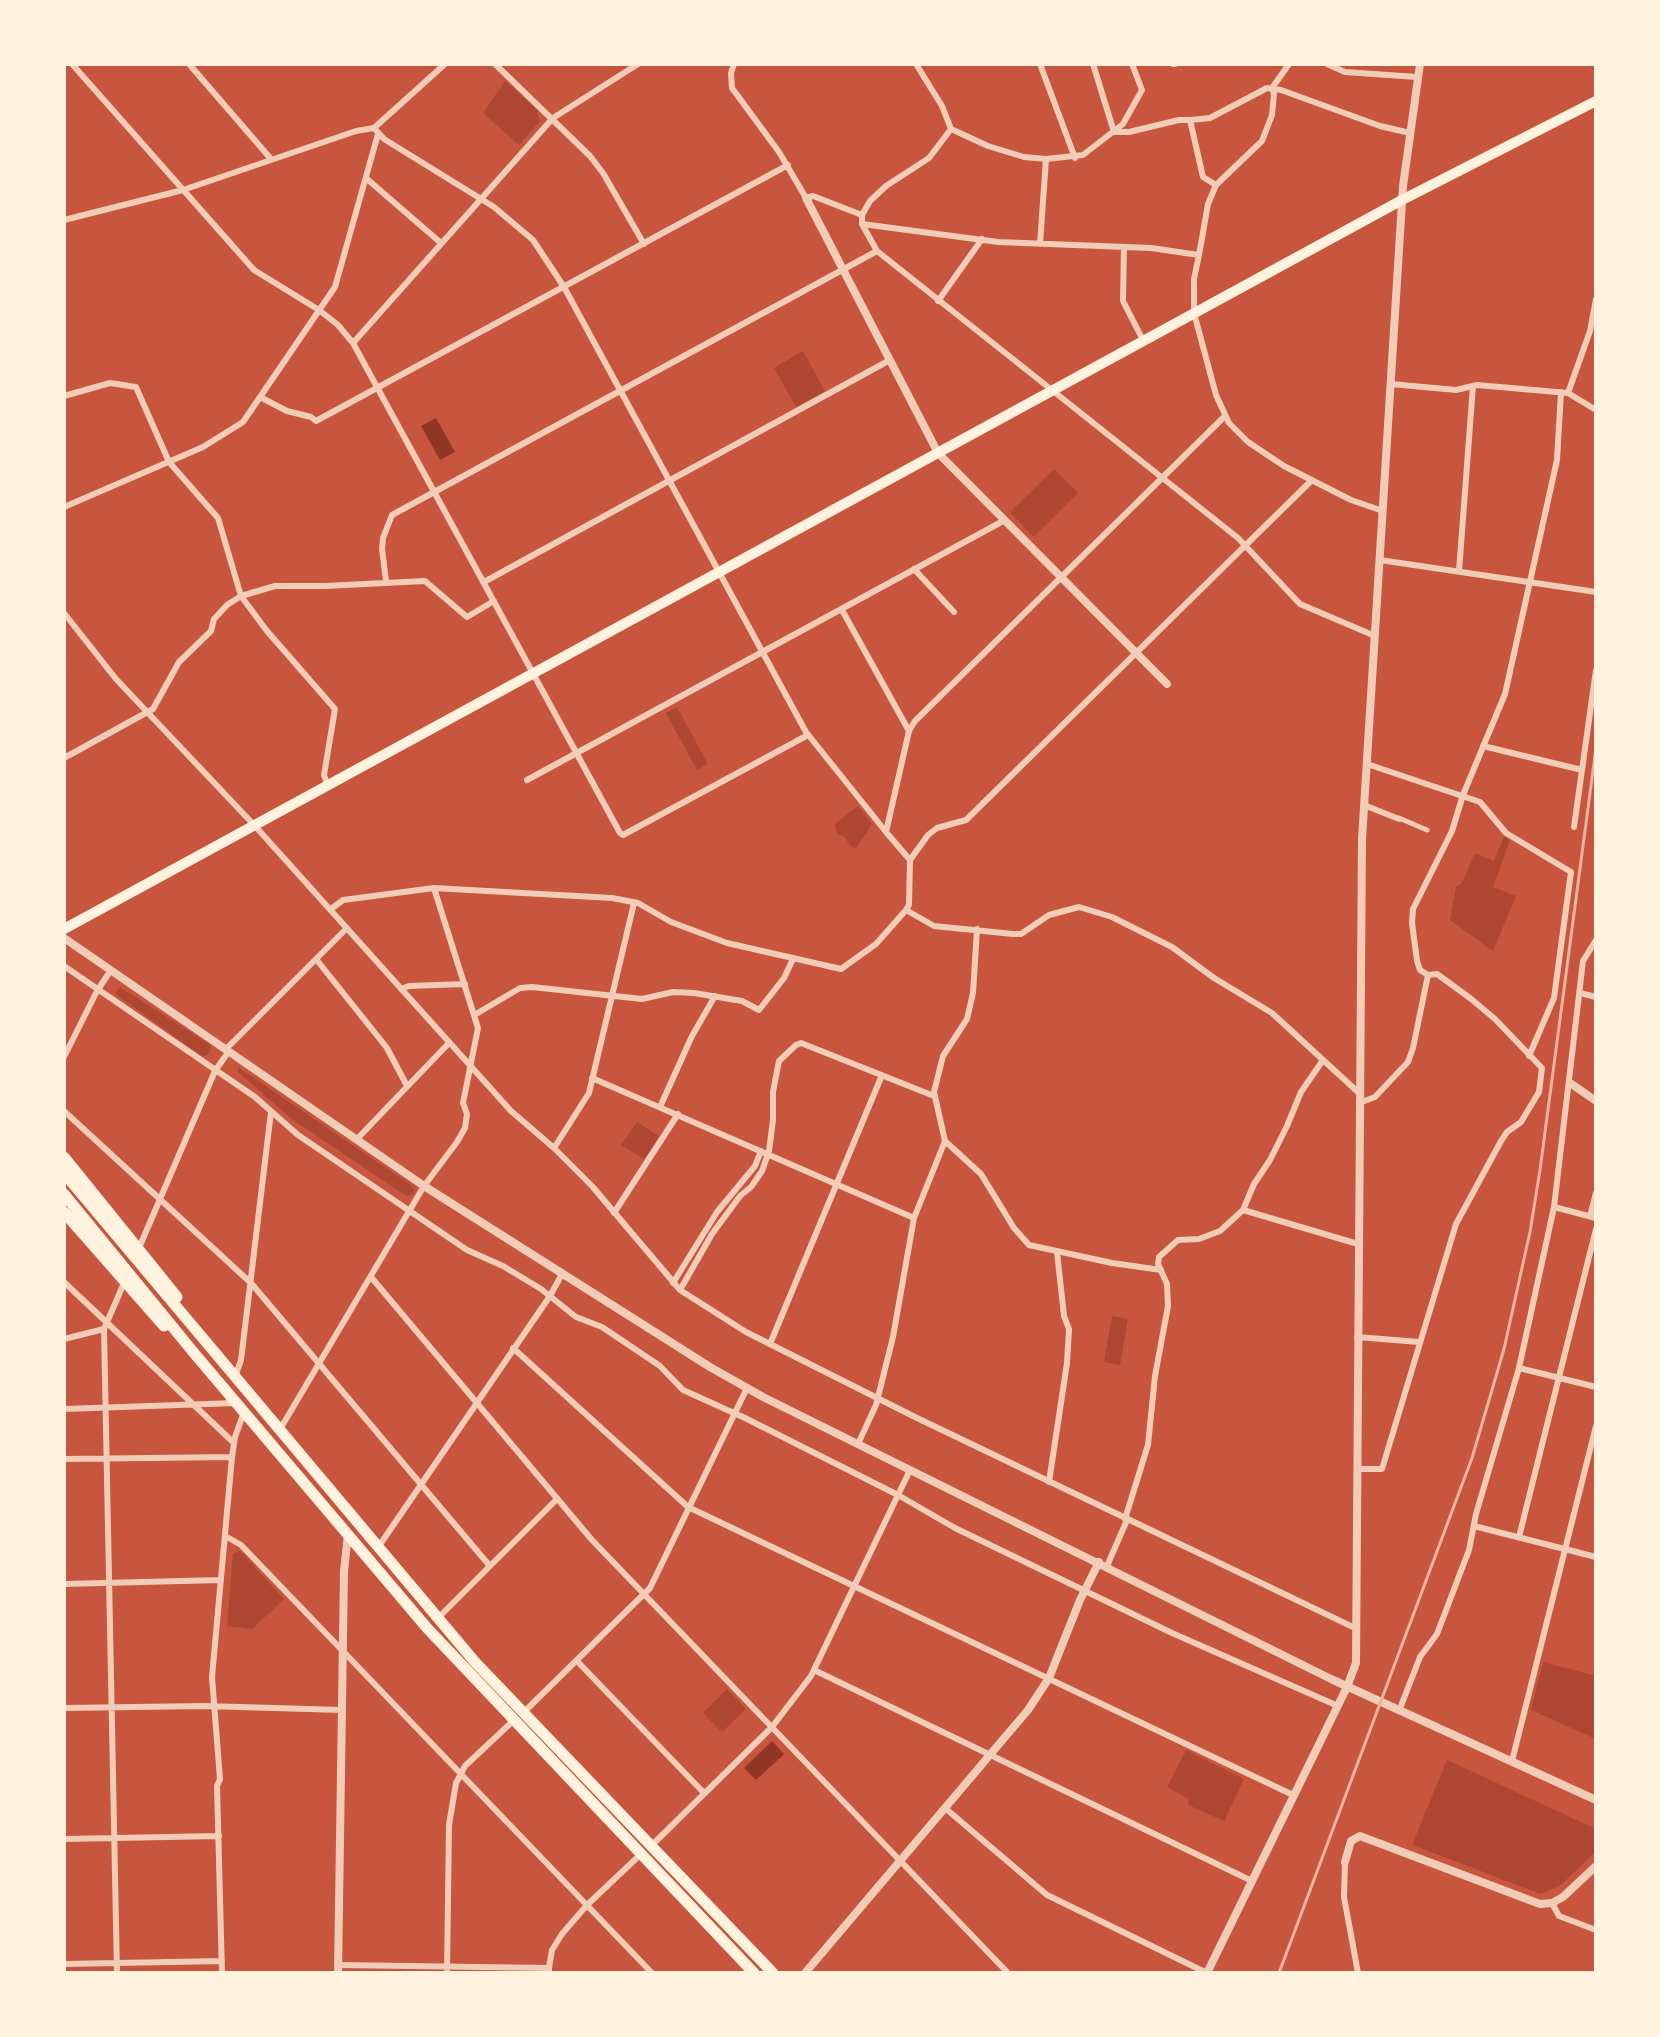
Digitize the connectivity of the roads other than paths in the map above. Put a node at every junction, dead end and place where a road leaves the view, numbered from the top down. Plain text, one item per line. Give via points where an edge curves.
1 (72, 64) edge
2 (189, 64) edge
3 (445, 64) edge
4 (495, 64) edge
5 (638, 64) edge
6 (734, 64) edge
7 (916, 64) edge
8 (1040, 64) edge
9 (1093, 64) edge
10 (1132, 64) edge
11 (1289, 64) edge
12 (1327, 64) edge
13 (1420, 64) edge
14 (1417, 77) junction
15 (1272, 88) junction
16 (1596, 101) edge
17 (553, 118) junction
18 (1190, 120) junction
19 (951, 129) junction
20 (376, 131) junction
21 (1114, 132) junction
22 (1410, 133) junction
23 (1075, 158) junction
24 (271, 159) junction
25 (1046, 159) junction
26 (788, 165) junction
27 (367, 179) junction
28 (1216, 185) junction
29 (183, 190) junction
30 (480, 198) junction
31 (806, 198) junction
32 (1402, 200) junction
33 (862, 215) junction
34 (64, 220) edge
35 (862, 224) junction
36 (982, 239) junction
37 (441, 243) junction
38 (644, 244) junction
39 (1040, 244) junction
40 (1124, 247) junction
41 (877, 251) junction
42 (1199, 255) junction
43 (842, 269) junction
44 (564, 287) junction
45 (1596, 299) edge
46 (938, 301) junction
47 (319, 310) junction
48 (1194, 313) junction
49 (1144, 342) junction
50 (353, 343) junction
51 (890, 360) junction
52 (1391, 384) junction
53 (1473, 386) junction
54 (379, 388) junction
55 (620, 390) junction
56 (1053, 391) junction
57 (1564, 393) junction
58 (64, 396) edge
59 (260, 397) junction
60 (1596, 410) edge
61 (1224, 417) junction
62 (938, 453) junction
63 (169, 462) junction
64 (1162, 478) junction
65 (1312, 480) junction
66 (668, 481) junction
67 (435, 491) junction
68 (64, 507) edge
69 (1383, 511) junction
70 (1005, 520) junction
71 (1245, 545) junction
72 (1380, 560) junction
73 (914, 569) junction
74 (1459, 571) junction
75 (719, 572) junction
76 (1061, 577) junction
77 (386, 581) junction
78 (484, 582) junction
79 (1531, 582) junction
80 (1596, 592) edge
81 (241, 596) junction
82 (494, 601) junction
83 (842, 610) junction
84 (954, 612) dead end
85 (64, 613) edge
86 (1375, 636) junction
87 (762, 652) junction
88 (1135, 653) junction
89 (1596, 670) edge
90 (534, 672) junction
91 (1167, 684) dead end
92 (147, 713) junction
93 (909, 731) junction
94 (808, 735) junction
95 (1483, 746) junction
96 (577, 753) junction
97 (64, 758) edge
98 (1367, 764) junction
99 (1582, 770) junction
100 (527, 780) dead end
101 (328, 786) junction
102 (1463, 795) junction
103 (1364, 805) junction
104 (1399, 818) joint
105 (255, 826) junction
106 (1574, 827) dead end
107 (1427, 830) dead end
108 (886, 832) junction
109 (910, 860) junction
110 (434, 888) junction
111 (634, 903) junction
112 (331, 909) junction
113 (906, 910) junction
114 (347, 928) junction
115 (64, 929) edge
116 (977, 929) junction
117 (64, 938) edge
118 (1596, 940) edge
119 (316, 959) junction
120 (793, 959) junction
121 (64, 966) edge
122 (111, 970) junction
123 (1428, 975) junction
124 (465, 984) junction
125 (401, 989) junction
126 (97, 991) junction
127 (1580, 993) junction
128 (611, 996) junction
129 (715, 996) junction
130 (1596, 997) edge
131 (476, 1014) junction
132 (449, 1043) junction
133 (228, 1050) junction
134 (1529, 1056) junction
135 (64, 1057) edge
136 (1323, 1060) junction
137 (470, 1065) junction
138 (215, 1071) junction
139 (882, 1075) junction
140 (592, 1078) junction
141 (1570, 1083) junction
142 (407, 1086) junction
143 (1359, 1093) junction
144 (934, 1096) junction
145 (1596, 1101) edge
146 (1359, 1103) junction
147 (660, 1107) junction
148 (64, 1111) edge
149 (271, 1112) junction
150 (678, 1114) junction
151 (357, 1139) junction
152 (945, 1141) junction
153 (554, 1148) junction
154 (764, 1153) junction
155 (64, 1157) edge
156 (64, 1173) edge
157 (835, 1184) junction
158 (424, 1186) junction
159 (1596, 1193) edge
160 (64, 1194) edge
161 (160, 1200) junction
162 (1554, 1207) junction
163 (411, 1210) junction
164 (1243, 1210) junction
165 (64, 1212) edge
166 (614, 1213) junction
167 (1593, 1217) edge
168 (914, 1218) junction
169 (1596, 1229) edge
170 (1358, 1244) junction
171 (139, 1248) junction
172 (1057, 1252) junction
173 (1161, 1270) junction
174 (562, 1274) junction
175 (371, 1277) junction
176 (127, 1278) junction
177 (64, 1282) edge
178 (251, 1283) junction
179 (673, 1283) junction
180 (680, 1290) junction
181 (550, 1296) junction
182 (106, 1326) junction
183 (1357, 1337) junction
184 (64, 1339) edge
185 (205, 1341) junction
186 (1419, 1342) junction
187 (770, 1344) junction
188 (513, 1348) junction
189 (319, 1362) junction
190 (1519, 1368) junction
191 (235, 1377) junction
192 (1559, 1378) junction
193 (1596, 1387) edge
194 (747, 1388) junction
195 (878, 1398) junction
196 (477, 1403) junction
197 (196, 1406) junction
198 (241, 1407) junction
199 (106, 1408) junction
200 (64, 1409) edge
201 (734, 1413) junction
202 (1596, 1426) edge
203 (279, 1431) junction
204 (234, 1443) junction
205 (858, 1444) junction
206 (232, 1457) junction
207 (64, 1459) edge
208 (107, 1459) junction
209 (1356, 1469) junction
210 (910, 1470) junction
211 (1049, 1482) junction
212 (421, 1483) junction
213 (898, 1495) junction
214 (557, 1499) junction
215 (688, 1507) junction
216 (349, 1514) junction
217 (1126, 1519) junction
218 (1474, 1526) junction
219 (348, 1534) junction
220 (225, 1536) junction
221 (369, 1536) junction
222 (1519, 1537) junction
223 (359, 1547) junction
224 (379, 1547) junction
225 (1566, 1549) junction
226 (1596, 1557) edge
227 (1103, 1564) junction
228 (489, 1565) junction
229 (221, 1580) junction
230 (110, 1583) junction
231 (64, 1584) edge
232 (854, 1586) junction
233 (1085, 1591) junction
234 (644, 1596) junction
235 (438, 1618) junction
236 (1355, 1628) junction
237 (343, 1651) junction
238 (577, 1661) junction
239 (814, 1670) junction
240 (1049, 1678) junction
241 (1347, 1687) junction
242 (214, 1706) junction
243 (1338, 1706) junction
244 (113, 1707) junction
245 (64, 1708) edge
246 (342, 1710) junction
247 (1399, 1711) junction
248 (518, 1717) junction
249 (772, 1727) junction
250 (990, 1755) junction
251 (1512, 1761) junction
252 (460, 1773) junction
253 (704, 1793) junction
254 (1293, 1795) junction
255 (1596, 1800) edge
256 (945, 1808) junction
257 (219, 1836) junction
258 (115, 1838) junction
259 (64, 1839) edge
260 (646, 1850) junction
261 (901, 1861) junction
262 (1345, 1862) joint
263 (1596, 1866) edge
264 (1252, 1881) junction
265 (1552, 1903) junction
266 (587, 1905) junction
267 (1596, 1930) edge
268 (222, 1961) junction
269 (116, 1963) junction
270 (64, 1964) edge
271 (338, 1969) edge
272 (447, 1970) edge
273 (549, 1970) edge
274 (117, 1973) edge
275 (222, 1973) edge
276 (652, 1973) edge
277 (754, 1973) edge
278 (773, 1973) edge
279 (805, 1973) edge
280 (1008, 1973) edge
281 (1207, 1973) edge
282 (1358, 1973) edge

1 - 29 street
2 - 24 street
3 - 20 street
4 - 17 street
5 - 17 street
6 - 26 street via 732,88
7 - 19 street
8 - 23 street
9 - 21 street
10 - 21 street via 1142,90
11 - 15 street
12 - 14 street via 1345,72
13 - 14 street
14 - 22 street
15 - 18 street via 1210,118
15 - 22 street
15 - 28 street via 1272,115 1262,141
16 - 32 main road
17 - 30 street
17 - 38 street via 603,173
18 - 21 street
18 - 28 street via 1203,177
19 - 25 street via 988,146
19 - 33 street via 929,158 886,186
20 - 24 street via 356,131
20 - 27 street
20 - 30 street
21 - 23 street
22 - 32 street
23 - 25 street
24 - 29 street
25 - 39 street
26 - 31 street
26 - 38 street
27 - 37 street
27 - 47 street via 335,287
28 - 42 street
29 - 34 street
29 - 47 street via 254,270
30 - 37 street
30 - 44 street via 533,240
31 - 33 street
31 - 43 street
32 - 48 main road
32 - 52 street
33 - 35 street
35 - 36 street
35 - 41 street
36 - 39 street
36 - 46 street
37 - 50 street
38 - 44 street
39 - 40 street
40 - 42 street
40 - 49 street via 1123,301
41 - 43 street
41 - 46 street
42 - 48 street
43 - 51 street
43 - 55 street
44 - 54 street
44 - 55 street
45 - 57 street via 1590,331
46 - 56 street
47 - 50 street
47 - 59 street
48 - 49 main road
48 - 61 street
49 - 56 main road
50 - 54 street
51 - 62 street
51 - 66 street
52 - 53 street via 1456,390
52 - 69 street
53 - 57 street
53 - 74 street
54 - 59 street via 316,421
54 - 67 street
55 - 66 street
55 - 67 street
56 - 62 main road
56 - 64 street
57 - 60 street
57 - 79 street via 1557,460
58 - 63 street via 110,383 136,387
59 - 63 street via 236,429
61 - 64 street
61 - 65 street via 1248,442
62 - 70 street
62 - 75 main road
63 - 68 street
63 - 81 street via 218,518
64 - 71 street
64 - 76 street
65 - 69 street
65 - 71 street
66 - 75 street
66 - 78 street
67 - 77 street via 392,515 382,549
67 - 78 street
69 - 72 street
70 - 73 street
70 - 76 street
71 - 86 street via 1300,604
71 - 88 street
72 - 74 street
72 - 86 street
73 - 83 street
73 - 84 street
74 - 79 street
75 - 87 street
75 - 90 main road
76 - 88 street
76 - 93 street
77 - 81 street via 275,586
77 - 82 street via 425,581 467,617
78 - 82 street
79 - 80 street
79 - 95 street via 1505,694
81 - 92 street via 227,605 211,631 179,662
81 - 101 street via 335,709 324,775
82 - 90 street
83 - 87 street
83 - 93 street
85 - 92 street
86 - 98 street
87 - 94 street
87 - 96 street
88 - 91 street
88 - 109 street via 966,820 937,828
89 - 99 street
90 - 96 street
90 - 101 main road
92 - 97 street
92 - 105 street
93 - 108 street
94 - 96 street via 623,835
94 - 108 street
95 - 99 street
95 - 102 street
96 - 100 street
98 - 102 street
98 - 103 street
99 - 106 street
101 - 105 main road
102 - 123 street via 1452,831 1413,909 1417,961
102 - 134 street via 1480,802 1506,833 1571,872 1554,998
103 - 104 street
103 - 143 street
104 - 107 street
105 - 112 street
105 - 115 main road
108 - 109 street
109 - 113 street
110 - 111 street
110 - 112 street via 343,900
110 - 124 street
111 - 120 street via 727,943
111 - 128 street
112 - 114 street
113 - 116 street via 934,926
113 - 120 street via 876,944 841,969
114 - 119 street
114 - 125 street
116 - 136 street via 1021,934 1049,915 1079,907 1112,917 1172,947 1272,1013
116 - 144 street via 967,1019 943,1056
117 - 122 street
118 - 127 street via 1583,961
119 - 133 street
119 - 142 street via 387,1048
120 - 129 street via 759,1010
121 - 126 street
122 - 126 street
122 - 133 street
123 - 134 street via 1437,974 1459,989
123 - 146 street via 1408,1062 1375,1097
124 - 125 street
124 - 131 street
125 - 132 street
126 - 135 street
126 - 138 street
127 - 130 street
127 - 141 street
128 - 129 street
128 - 131 street via 520,988
128 - 140 street
129 - 147 street
131 - 137 street
132 - 137 street
132 - 142 street
133 - 138 street
133 - 151 street
134 - 186 street via 1542,1068 1539,1092 1521,1122 1501,1141 1456,1224
136 - 143 street
136 - 164 street via 1301,1092
137 - 153 street
137 - 158 street via 465,1128
138 - 149 street
138 - 161 street
139 - 144 street
139 - 154 street via 796,1045 779,1061
139 - 157 street
140 - 147 street
140 - 153 street via 589,1093
141 - 145 street
141 - 162 street
142 - 151 street
143 - 146 street
144 - 152 street
146 - 170 street
147 - 150 street
148 - 161 street
149 - 163 street
149 - 178 street
150 - 154 street
150 - 166 street
151 - 158 street
152 - 168 street
152 - 172 street via 981,1174 1029,1245
153 - 166 street
154 - 157 street
154 - 179 street via 717,1212
154 - 180 street via 756,1181 712,1234
155 - 171 highway
156 - 185 highway
157 - 168 street
157 - 187 street
158 - 163 street
158 - 174 street
159 - 167 street
160 - 176 highway
161 - 171 street
161 - 178 street
162 - 167 street
162 - 190 street
163 - 175 street
163 - 181 street via 467,1250
164 - 170 street
164 - 173 street via 1209,1237 1173,1242 1159,1257
165 - 176 highway
166 - 179 street
168 - 195 street
169 - 192 street
170 - 183 street
171 - 185 highway
172 - 173 street
172 - 211 street via 1069,1329
173 - 217 street via 1168,1306 1148,1445
174 - 181 street
174 - 194 street
175 - 189 street
175 - 196 street
176 - 182 street
176 - 198 highway via 158,1321
177 - 182 street
178 - 189 street
178 - 191 street
179 - 180 street
180 - 187 street
181 - 188 street
181 - 201 street via 660,1366 683,1390
182 - 184 street
182 - 197 street
182 - 199 street
183 - 186 street
183 - 209 street
185 - 191 highway
186 - 209 street via 1382,1469
187 - 195 street
188 - 196 street
188 - 215 street
189 - 203 street
189 - 212 street
190 - 192 street
190 - 218 street
191 - 203 highway
192 - 193 street
192 - 222 street
194 - 201 street
194 - 205 street
195 - 205 street
195 - 211 street
196 - 212 street
196 - 214 street
197 - 198 street
197 - 199 street
197 - 204 street
198 - 204 street
198 - 219 highway
199 - 200 street
199 - 208 street
201 - 213 street
201 - 215 street
202 - 225 street
203 - 216 highway
204 - 206 street
205 - 210 street
206 - 208 street
206 - 220 street
207 - 208 street
208 - 230 street
209 - 236 street
210 - 213 street
210 - 227 street
211 - 217 street
212 - 224 street
212 - 228 street
213 - 232 street
213 - 233 street
214 - 228 street
214 - 234 street
215 - 232 street
215 - 234 street
216 - 219 highway
216 - 221 highway
217 - 227 street
217 - 236 street
218 - 222 street
218 - 247 street via 1437,1634 1420,1657
219 - 221 highway
219 - 223 highway
219 - 237 street
220 - 229 street
220 - 237 street via 241,1545
221 - 224 highway
222 - 225 street
223 - 224 highway
223 - 248 highway via 427,1628
224 - 235 highway
225 - 226 street
225 - 251 street
227 - 233 street
227 - 241 street
228 - 235 street
229 - 230 street
229 - 242 street
230 - 231 street
230 - 244 street
232 - 239 street
232 - 240 street
233 - 240 street
233 - 243 street
234 - 238 street
234 - 249 street
235 - 248 highway
236 - 241 street via 1356,1663
237 - 246 street
237 - 252 street
238 - 248 street
238 - 253 street
239 - 249 street
239 - 250 street
240 - 250 street
240 - 254 street
241 - 243 street
241 - 247 street
242 - 244 street
242 - 246 street
242 - 257 street
243 - 254 street
244 - 245 street
244 - 258 street
246 - 271 street
247 - 251 street
248 - 252 street
248 - 260 highway
249 - 253 street
249 - 261 street
250 - 256 street
250 - 264 street
251 - 255 street
252 - 266 street
252 - 272 street via 449,1825
253 - 260 street
254 - 264 street
256 - 261 street
256 - 281 street via 1047,1895
257 - 258 street
257 - 268 street
258 - 259 street
258 - 269 street
260 - 266 street
260 - 277 highway
260 - 278 highway
261 - 279 street
261 - 280 street
262 - 265 street via 1351,1841 1360,1836 1534,1903
262 - 282 street via 1344,1905
263 - 265 street
264 - 281 street
265 - 267 street via 1559,1916
266 - 273 street via 556,1942
266 - 276 street
268 - 269 street
268 - 275 street
269 - 270 street
269 - 274 street
271 - 272 street
272 - 273 street

